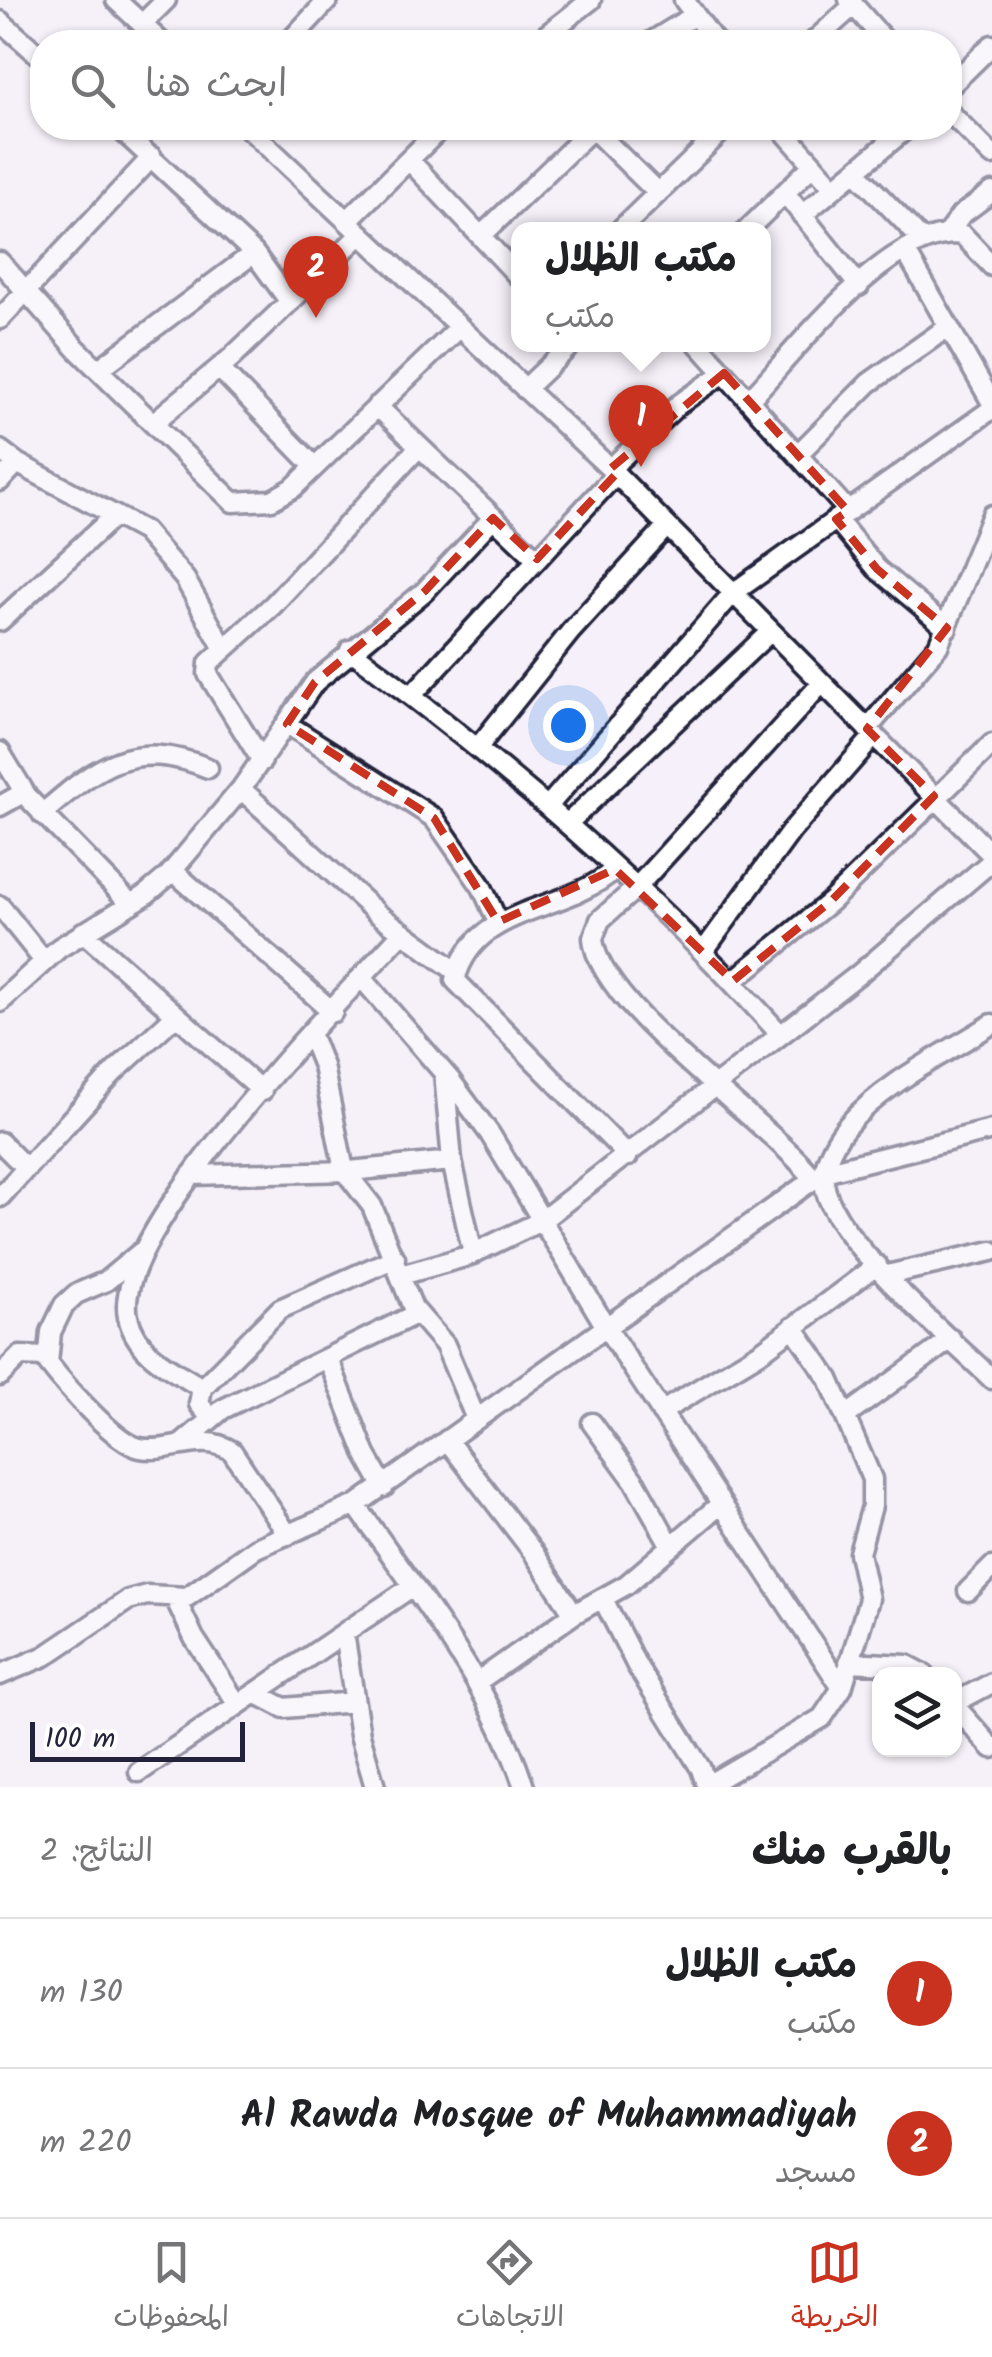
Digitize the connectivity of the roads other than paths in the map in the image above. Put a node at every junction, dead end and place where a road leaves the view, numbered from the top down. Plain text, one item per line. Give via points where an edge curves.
1 (116, 0) edge
2 (166, 0) edge
3 (328, 0) edge
4 (591, 0) edge
5 (852, 3) edge
6 (689, 8) edge
7 (0, 20) edge
8 (142, 24) junction
9 (148, 30) edge
10 (300, 30) edge
11 (552, 30) edge
12 (664, 30) edge
13 (706, 30) edge
14 (825, 30) edge
15 (876, 30) edge
16 (992, 45) edge
17 (30, 47) edge
18 (962, 74) edge
19 (962, 125) edge
20 (132, 140) edge
21 (261, 140) edge
22 (429, 140) edge
23 (580, 140) edge
24 (604, 140) edge
25 (713, 140) edge
26 (791, 140) edge
27 (892, 140) edge
28 (992, 156) edge
29 (152, 158) junction
30 (408, 160) junction
31 (813, 165) junction
32 (855, 171) junction
33 (834, 188) junction
34 (992, 192) edge
35 (658, 193) junction
36 (785, 193) junction
37 (802, 215) junction
38 (628, 222) edge
39 (755, 222) edge
40 (354, 227) junction
41 (946, 235) junction
42 (482, 236) junction
43 (923, 241) junction
44 (904, 250) junction
45 (254, 253) junction
46 (0, 262) edge
47 (992, 266) edge
48 (511, 268) edge
49 (859, 286) junction
50 (26, 290) junction
51 (290, 302) junction
52 (0, 318) edge
53 (460, 327) junction
54 (948, 327) junction
55 (564, 352) edge
56 (705, 352) edge
57 (99, 368) junction
58 (219, 368) junction
59 (724, 373) junction
60 (526, 389) junction
61 (749, 400) junction
62 (377, 406) junction
63 (992, 406) edge
64 (154, 422) junction
65 (419, 447) junction
66 (0, 450) edge
67 (798, 454) junction
68 (17, 463) junction
69 (314, 466) junction
70 (613, 471) junction
71 (0, 481) edge
72 (842, 515) junction
73 (992, 515) edge
74 (114, 516) junction
75 (492, 518) junction
76 (667, 526) junction
77 (537, 559) junction
78 (734, 593) junction
79 (0, 621) edge
80 (947, 628) junction
81 (771, 631) junction
82 (224, 647) junction
83 (350, 650) junction
84 (822, 682) junction
85 (412, 696) junction
86 (288, 724) junction
87 (871, 732) junction
88 (992, 744) edge
89 (480, 746) junction
90 (0, 752) edge
91 (262, 761) junction
92 (208, 768) dead end
93 (241, 789) junction
94 (24, 793) junction
95 (934, 796) junction
96 (0, 806) edge
97 (548, 806) junction
98 (42, 814) junction
99 (567, 824) junction
100 (992, 858) edge
101 (615, 868) junction
102 (173, 871) junction
103 (636, 888) junction
104 (131, 904) junction
105 (0, 906) edge
106 (498, 922) junction
107 (83, 932) junction
108 (403, 932) junction
109 (703, 952) junction
110 (44, 961) junction
111 (457, 972) junction
112 (362, 978) junction
113 (732, 981) junction
114 (0, 1002) edge
115 (332, 1012) junction
116 (175, 1016) junction
117 (992, 1024) edge
118 (780, 1034) junction
119 (310, 1036) junction
120 (444, 1073) junction
121 (712, 1087) junction
122 (262, 1091) junction
123 (992, 1130) edge
124 (0, 1142) edge
125 (628, 1156) junction
126 (452, 1161) junction
127 (26, 1168) junction
128 (344, 1170) junction
129 (819, 1175) junction
130 (191, 1176) junction
131 (0, 1197) edge
132 (542, 1220) junction
133 (145, 1248) junction
134 (992, 1251) edge
135 (473, 1254) junction
136 (398, 1266) junction
137 (882, 1270) junction
138 (416, 1314) junction
139 (606, 1327) junction
140 (793, 1327) junction
141 (951, 1338) junction
142 (46, 1357) junction
143 (328, 1358) junction
144 (0, 1376) edge
145 (992, 1379) edge
146 (202, 1388) junction
147 (660, 1412) junction
148 (846, 1416) junction
149 (211, 1418) junction
150 (476, 1420) junction
151 (592, 1423) dead end
152 (447, 1440) junction
153 (184, 1442) junction
154 (384, 1487) junction
155 (721, 1504) junction
156 (356, 1505) junction
157 (288, 1535) junction
158 (670, 1546) junction
159 (992, 1567) edge
160 (412, 1586) junction
161 (968, 1591) dead end
162 (603, 1599) junction
163 (176, 1600) junction
164 (574, 1614) junction
165 (344, 1633) junction
166 (849, 1662) junction
167 (911, 1667) edge
168 (0, 1675) edge
169 (477, 1682) junction
170 (992, 1683) edge
171 (842, 1688) junction
172 (255, 1693) junction
173 (962, 1700) edge
174 (354, 1702) junction
175 (238, 1704) junction
176 (962, 1713) edge
177 (992, 1748) edge
178 (139, 1772) dead end
179 (707, 1786) edge
180 (375, 1787) edge
181 (524, 1787) edge

1 - 8 street
2 - 8 street
3 - 10 street
4 - 11 street
5 - 14 street
5 - 15 street
6 - 12 street
6 - 13 street
7 - 17 street
8 - 9 street
16 - 18 street
19 - 28 street
20 - 29 street
21 - 40 street
22 - 30 street
23 - 42 street
24 - 35 street
25 - 35 street
26 - 31 street
27 - 32 street
29 - 45 street
29 - 50 street
30 - 40 street
30 - 42 street
31 - 33 street
31 - 36 street
32 - 33 street
32 - 43 street
33 - 37 street
34 - 41 street
35 - 38 street
36 - 37 street
36 - 39 street
37 - 49 street
40 - 51 street
40 - 53 street
41 - 43 street
41 - 47 street via 968,239
42 - 48 street
43 - 44 street
44 - 49 street
44 - 54 street
45 - 51 street
45 - 57 street
46 - 50 street
49 - 61 street
50 - 52 street
50 - 57 street
51 - 58 street
53 - 60 street
53 - 62 street
54 - 63 street
54 - 67 street via 869,383
55 - 60 street
56 - 59 street
57 - 64 street
58 - 64 street
58 - 69 street
59 - 61 street
59 - 70 street via 678,404
60 - 70 street
61 - 67 street
62 - 65 street
62 - 69 street
63 - 72 street
64 - 69 street via 233,502 272,500
65 - 75 street
65 - 82 street via 273,604
66 - 68 street
67 - 72 street
68 - 71 street
68 - 74 street
70 - 76 street
70 - 77 street
72 - 78 street
72 - 80 street via 877,569
73 - 80 street
74 - 79 street
74 - 82 street via 144,531 167,555
75 - 77 street
75 - 83 street via 424,591
76 - 78 street
76 - 89 street via 571,631
77 - 85 street
78 - 81 street
78 - 97 street
80 - 87 street
81 - 84 street
81 - 99 street
82 - 91 street via 208,674
83 - 85 street
83 - 86 street via 315,682
84 - 87 street
84 - 103 street
85 - 89 street
86 - 91 street
86 - 106 street via 434,818
87 - 95 street
87 - 109 street
88 - 95 street
89 - 97 street
90 - 94 street
91 - 93 street
92 - 98 street via 160,754 124,758 103,765
93 - 102 street
93 - 108 street
94 - 96 street
94 - 98 street
95 - 100 street
95 - 113 street via 831,901
97 - 99 street
98 - 104 street
99 - 101 street
100 - 118 street
101 - 103 street
101 - 106 street via 574,897
102 - 104 street
102 - 115 street
103 - 109 street
103 - 121 street via 600,920 593,945 648,1023
104 - 107 street
105 - 110 street
106 - 111 street via 474,941
107 - 110 street
107 - 116 street
108 - 111 street
108 - 112 street
109 - 113 street
110 - 114 street
111 - 125 street via 457,986
112 - 115 street
112 - 120 street
113 - 118 street
115 - 119 street
116 - 122 street
116 - 127 street
117 - 129 street via 865,1108 838,1138
118 - 121 street
119 - 122 street
119 - 128 street
120 - 126 street
120 - 132 street
121 - 125 street
121 - 129 street
122 - 130 street
123 - 129 street
124 - 127 street
125 - 132 street
126 - 128 street
126 - 135 street
127 - 131 street
128 - 130 street
128 - 136 street via 372,1206
129 - 137 street via 836,1215
129 - 139 street
130 - 133 street
132 - 135 street
132 - 139 street
133 - 142 street via 69,1299 54,1323
133 - 146 street via 127,1306 134,1335 146,1352
134 - 137 street
135 - 136 street
136 - 138 street
136 - 146 street via 280,1309
137 - 140 street
137 - 141 street
138 - 143 street
138 - 150 street via 445,1346
139 - 147 street
139 - 150 street
140 - 147 street
140 - 148 street
141 - 145 street
141 - 148 street
142 - 144 street via 20,1356
142 - 153 street via 126,1442 145,1448
143 - 149 street
143 - 154 street
146 - 149 street via 199,1404
147 - 155 street
148 - 166 street via 873,1492 859,1553 869,1599
149 - 153 street
150 - 152 street
151 - 158 street
152 - 154 street
152 - 164 street
153 - 157 street via 232,1451
154 - 156 street
155 - 158 street
155 - 171 street
156 - 157 street
156 - 160 street
157 - 163 street
158 - 162 street
159 - 161 street
160 - 165 street
160 - 169 street
162 - 164 street
162 - 179 street
163 - 168 street via 128,1600 44,1656
163 - 175 street
164 - 169 street
165 - 172 street
165 - 174 street
166 - 167 street
166 - 171 street
169 - 181 street
170 - 173 street
171 - 179 street via 822,1718
172 - 174 street via 284,1708
172 - 175 street
174 - 180 street
175 - 178 street
176 - 177 street

